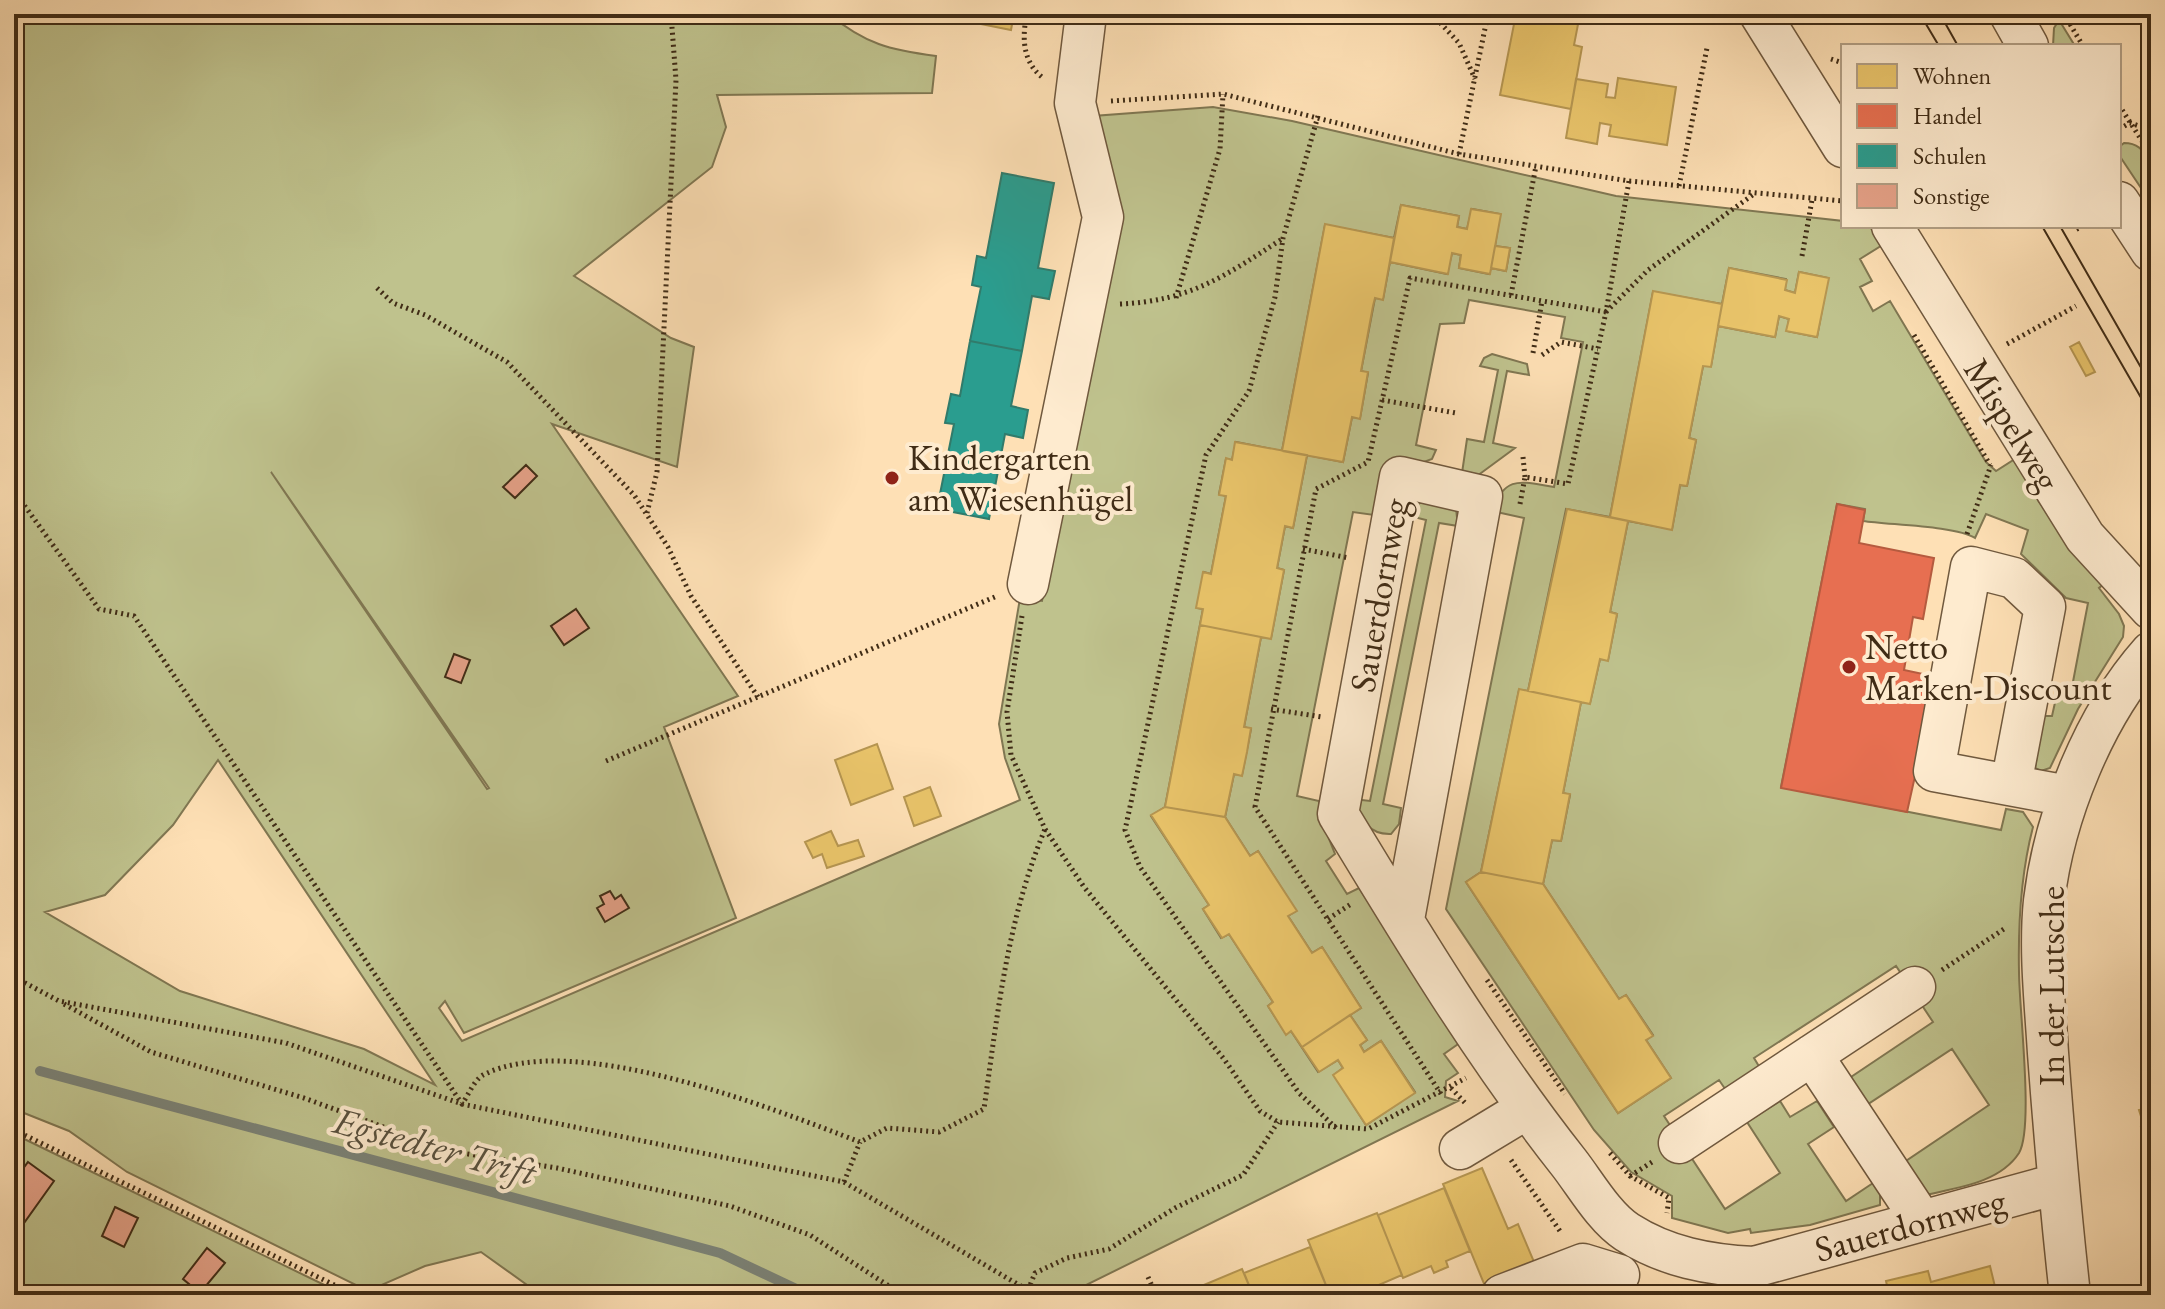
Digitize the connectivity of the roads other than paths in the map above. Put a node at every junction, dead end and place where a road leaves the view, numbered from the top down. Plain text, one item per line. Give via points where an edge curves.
1 (1086, 14) edge
2 (1760, 14) edge
3 (1841, 144) edge
4 (2121, 205) edge
5 (1893, 228) edge
6 (2151, 251) edge
7 (1028, 584) road end
8 (2151, 609) edge
9 (2151, 652) edge
10 (2011, 785) junction
11 (2068, 796) junction
12 (1404, 919) junction
13 (1915, 987) dead end
14 (1812, 1055) junction
15 (1526, 1109) junction
16 (1476, 1141) road end
17 (1679, 1143) dead end
18 (2057, 1184) junction
19 (1922, 1221) junction
20 (1659, 1249) junction
21 (1591, 1277) edge
22 (1502, 1295) edge
23 (2070, 1295) edge

1 - 7 street via 1075,103 1103,217
2 - 3 street
4 - 6 street
5 - 8 street, Mispelweg via 2085,537
9 - 11 street, In der Lutsche via 2093,742
10 - 10 street via 1934,771 1971,567 2014,578 2045,607
10 - 11 street
11 - 18 street, In der Lutsche via 2044,902
12 - 12 street, Sauerdornweg via 1482,496 1400,477 1338,814
12 - 15 street, Sauerdornweg
13 - 14 street
14 - 17 street
14 - 19 street
15 - 16 street
15 - 20 street, Sauerdornweg via 1624,1231
18 - 19 street, Sauerdornweg
18 - 23 street, In der Lutsche
19 - 20 street, Sauerdornweg via 1754,1267 1717,1266
20 - 21 street
21 - 22 street

